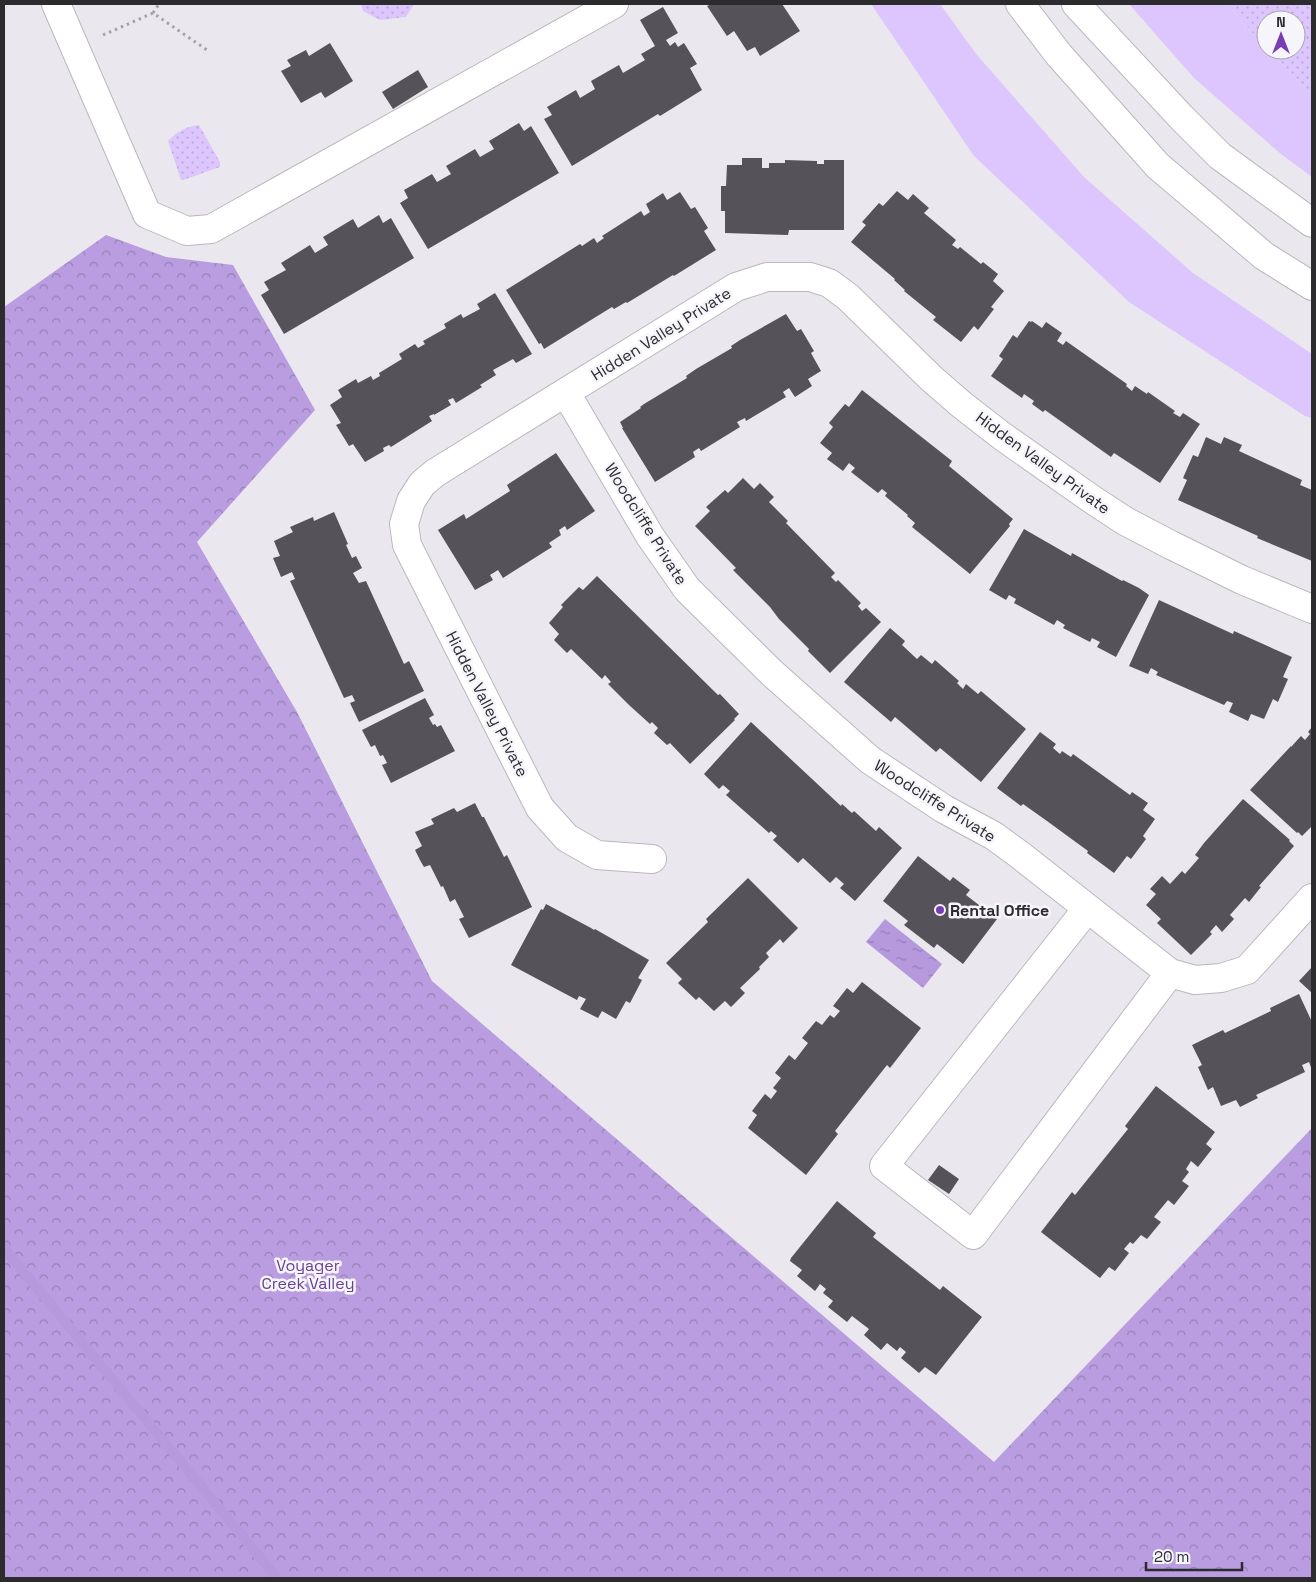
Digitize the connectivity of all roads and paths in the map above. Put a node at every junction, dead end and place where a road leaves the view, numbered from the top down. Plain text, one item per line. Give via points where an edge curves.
1 (56, 4) edge
2 (159, 4) edge
3 (614, 4) edge
4 (1020, 4) edge
5 (1076, 4) edge
6 (153, 14) junction
7 (74, 47) junction
8 (207, 50) dead end
9 (1312, 223) edge
10 (1312, 286) edge
11 (566, 393) junction
12 (1312, 610) edge
13 (652, 860) dead end
14 (1312, 898) edge
15 (1087, 909) junction
16 (1170, 973) junction

1 - 7 street
2 - 6 path
3 - 7 street via 211,229 187,231 147,214
4 - 10 street via 1059,55 1158,166 1264,256
5 - 9 street via 1220,156
6 - 7 path
6 - 8 path
11 - 12 street, Hidden Valley Private via 736,287 767,277 810,277 829,283 848,297 962,405 1090,498 1170,545
11 - 13 street, Hidden Valley Private via 422,484 411,502 404,524 407,545 540,808 567,838 597,855
11 - 15 street, Woodcliffe Private via 650,536 687,589 772,673 870,760 944,809 994,836
14 - 16 street, Woodcliffe Private via 1247,970 1221,978 1195,980
15 - 16 street, Woodcliffe Private
15 - 16 street via 884,1166 973,1235

